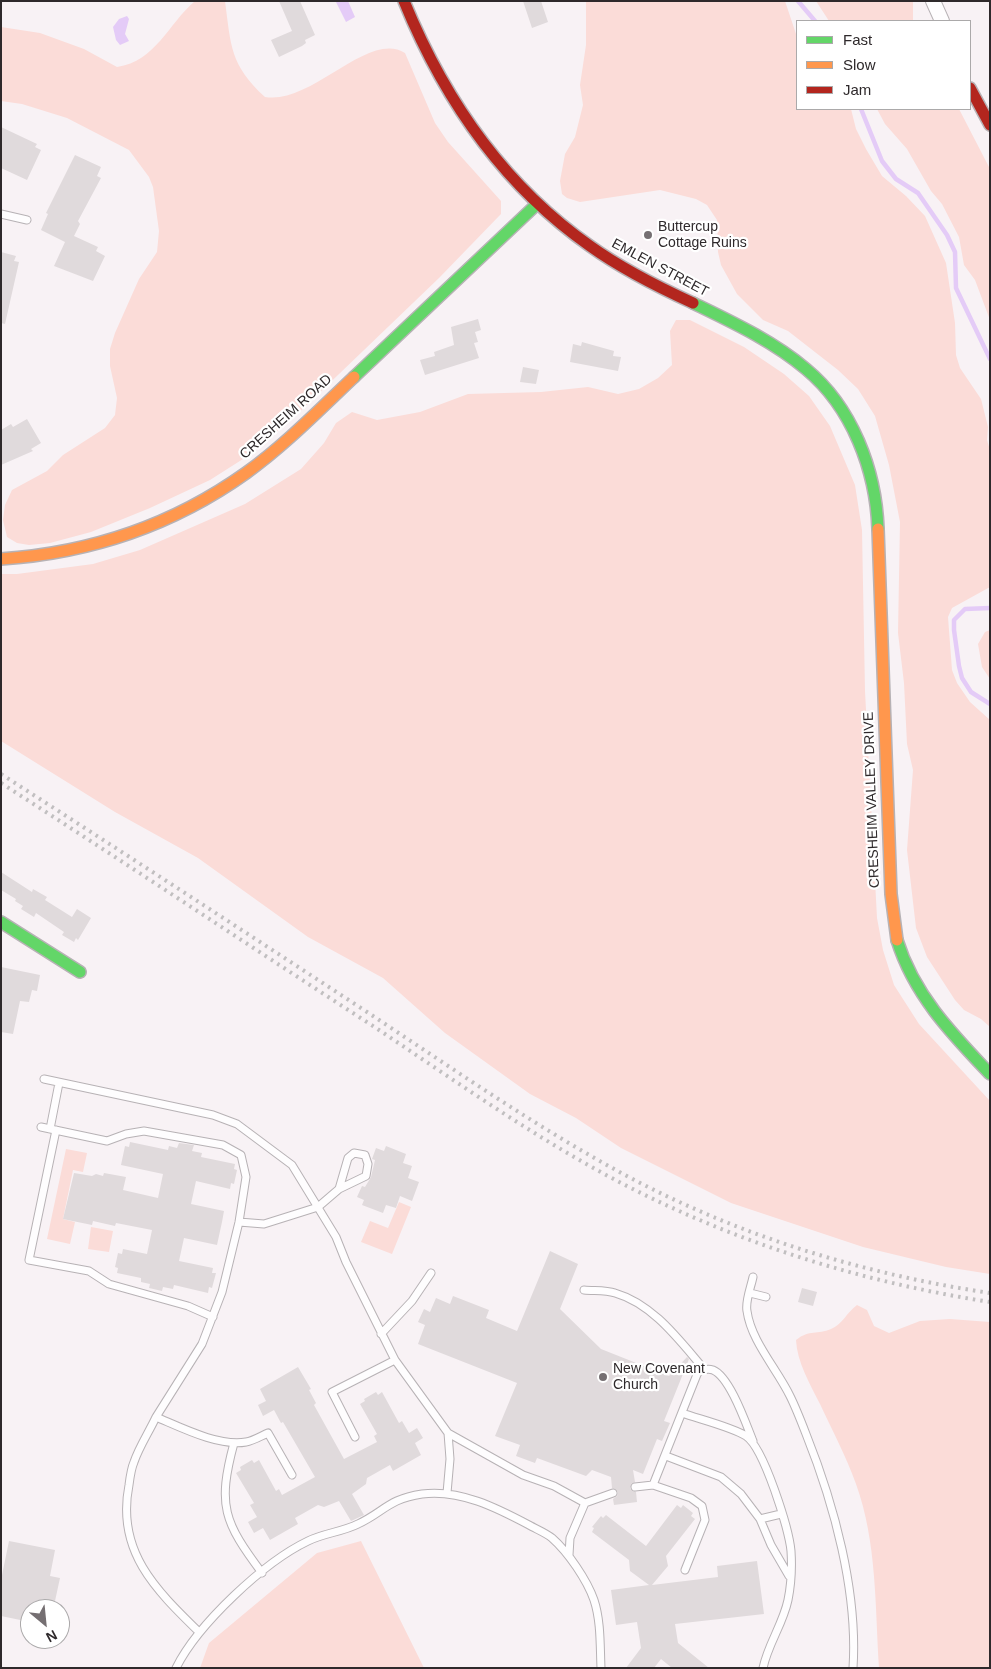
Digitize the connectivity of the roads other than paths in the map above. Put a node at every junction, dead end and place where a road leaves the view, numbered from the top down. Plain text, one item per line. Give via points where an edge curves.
1 (404, 1) edge
2 (933, 1) edge
3 (942, 20) edge
4 (971, 90) edge
5 (990, 126) edge
6 (537, 204) junction
7 (1, 214) edge
8 (27, 220) dead end
9 (875, 494) joint
10 (1, 559) edge
11 (1, 922) edge
12 (80, 972) dead end
13 (990, 1074) edge
14 (44, 1079) dead end
15 (58, 1082) junction
16 (41, 1127) dead end
17 (53, 1129) junction
18 (339, 1189) junction
19 (318, 1207) junction
20 (239, 1222) junction
21 (431, 1273) dead end
22 (753, 1277) dead end
23 (584, 1290) dead end
24 (750, 1293) junction
25 (766, 1297) dead end
26 (213, 1317) junction
27 (381, 1334) junction
28 (395, 1360) junction
29 (704, 1369) junction
30 (682, 1413) junction
31 (156, 1418) junction
32 (448, 1433) junction
33 (355, 1437) dead end
34 (234, 1443) junction
35 (754, 1443) junction
36 (666, 1456) junction
37 (292, 1475) dead end
38 (654, 1485) junction
39 (635, 1487) dead end
40 (447, 1493) junction
41 (613, 1493) dead end
42 (585, 1502) junction
43 (781, 1514) junction
44 (760, 1520) junction
45 (569, 1555) junction
46 (685, 1570) dead end
47 (262, 1573) junction
48 (790, 1577) junction
49 (199, 1632) junction
50 (176, 1668) edge
51 (601, 1668) edge
52 (763, 1668) edge
53 (853, 1668) edge

1 - 6 main road, EMLEN STREET via 432,63 466,120 492,156
2 - 3 street
4 - 5 main road
6 - 9 main road, EMLEN STREET via 591,247 630,272 749,330 805,367 831,393 851,421 864,451
6 - 10 main road, CRESHEIM ROAD via 291,436 240,477 182,511 125,536 67,550
7 - 8 lane
9 - 13 main road, CRESHEIM VALLEY DRIVE via 890,880 896,937 907,968 923,997
11 - 12 main road
14 - 15 lane
15 - 17 lane
15 - 19 lane via 237,1124 292,1165
16 - 17 lane
17 - 20 lane via 107,1141 144,1131 223,1145 241,1155 246,1177
17 - 26 lane via 29,1260 89,1271 109,1284 188,1306
18 - 18 lane via 366,1176 368,1164 365,1155 354,1154 348,1158
18 - 19 lane
19 - 20 lane via 264,1224
19 - 27 lane via 336,1237
20 - 26 lane
21 - 27 lane via 412,1301
22 - 24 lane
23 - 29 lane via 615,1292 648,1309 678,1337
24 - 25 lane
24 - 53 lane via 746,1310 790,1396 822,1476 837,1530 850,1607
26 - 31 lane via 202,1344
27 - 28 lane
28 - 32 lane
28 - 33 lane via 332,1392
29 - 30 lane via 698,1372
29 - 35 lane via 713,1370 723,1379
30 - 35 lane via 745,1435
30 - 36 lane
31 - 34 lane
31 - 49 lane via 133,1463 126,1500 126,1527 139,1565 173,1607
32 - 40 lane
32 - 42 lane via 515,1471
34 - 37 lane via 248,1442 268,1432
34 - 47 lane via 224,1487 225,1502 237,1540
35 - 43 lane via 763,1457
36 - 38 lane
36 - 44 lane via 721,1477 741,1494
38 - 39 lane
38 - 46 lane via 690,1498 702,1506 705,1520
40 - 45 lane via 495,1507 550,1537
40 - 47 lane via 399,1499 355,1526 306,1541
41 - 42 lane
42 - 45 lane via 570,1538
43 - 44 lane
43 - 48 lane via 791,1550
44 - 48 lane
45 - 51 lane via 594,1599
47 - 49 lane
48 - 52 lane via 788,1600
49 - 50 lane

